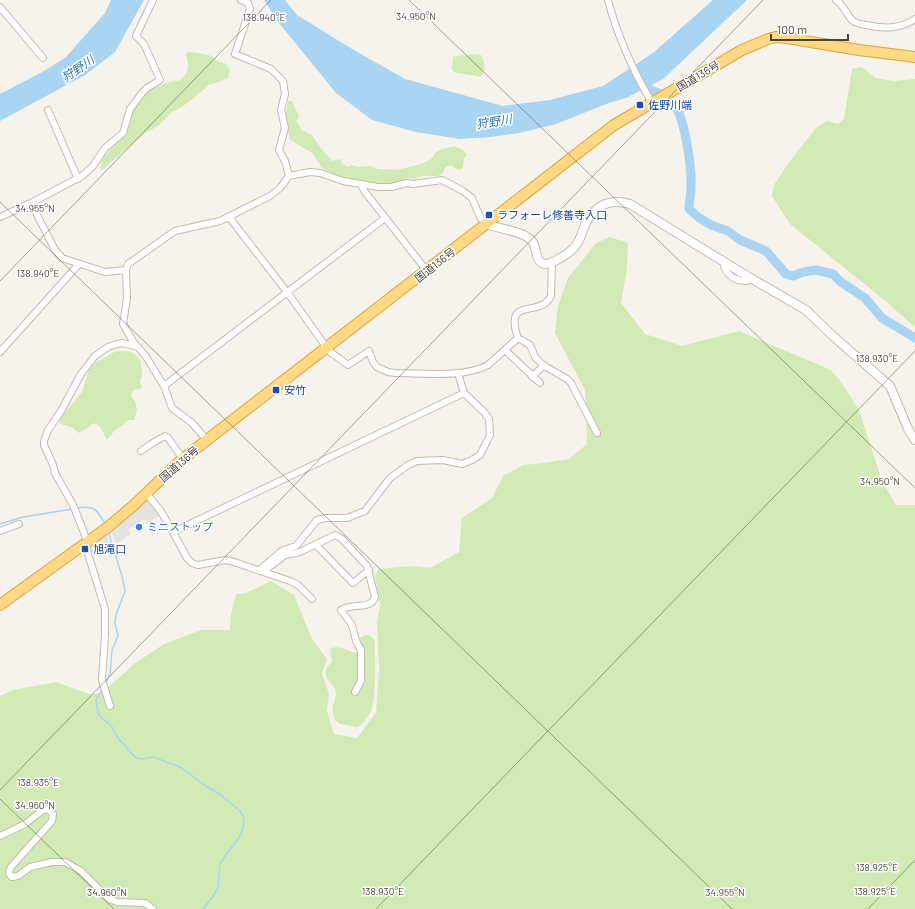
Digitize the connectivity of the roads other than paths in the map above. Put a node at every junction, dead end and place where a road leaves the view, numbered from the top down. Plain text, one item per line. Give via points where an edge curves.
1 (153, 0) edge
2 (241, 0) edge
3 (608, 0) edge
4 (836, 0) edge
5 (0, 7) edge
6 (915, 19) edge
7 (915, 57) edge
8 (43, 58) dead end
9 (650, 101) junction
10 (48, 110) dead end
11 (289, 176) junction
12 (78, 179) junction
13 (361, 185) junction
14 (31, 203) junction
15 (0, 217) edge
16 (229, 217) junction
17 (385, 218) junction
18 (487, 224) junction
19 (552, 263) junction
20 (79, 264) junction
21 (126, 270) junction
22 (427, 271) junction
23 (287, 292) junction
24 (518, 338) junction
25 (138, 347) junction
26 (328, 348) junction
27 (505, 350) junction
28 (0, 352) edge
29 (544, 365) junction
30 (458, 373) junction
31 (532, 377) junction
32 (540, 383) dead end
33 (164, 386) junction
34 (464, 393) junction
35 (597, 433) dead end
36 (207, 440) junction
37 (915, 440) edge
38 (141, 451) dead end
39 (183, 459) junction
40 (146, 493) junction
41 (19, 524) dead end
42 (0, 531) edge
43 (173, 532) junction
44 (86, 543) junction
45 (316, 545) junction
46 (369, 570) junction
47 (261, 571) junction
48 (312, 599) dead end
49 (0, 605) edge
50 (355, 692) dead end
51 (110, 706) dead end
52 (0, 836) edge
53 (154, 909) edge

1 - 12 street via 136,36 144,44 160,80 142,93 130,109 123,133 105,148 93,166
2 - 11 street via 250,6 235,54 271,69 283,81 285,94 281,110 285,128 279,150
3 - 9 street via 623,48
4 - 6 street via 858,24 890,28 903,26
5 - 8 street
7 - 9 highway, 国道136号 via 776,37 742,50
9 - 18 highway, 国道136号 via 614,125
10 - 12 street
11 - 13 street via 315,172
11 - 16 street via 270,196
12 - 14 street
13 - 17 street
13 - 18 street via 390,188 406,183 442,180 472,198 481,219
14 - 15 street
14 - 20 street via 55,250 62,258
16 - 21 street via 175,231 128,264
16 - 23 street
17 - 22 street
17 - 23 street
18 - 19 street via 526,236 534,244 539,260 546,264
18 - 22 highway, 国道136号
19 - 24 street via 550,299 516,315 514,319
19 - 37 street via 577,244 585,225 601,205 614,201 630,204 806,310 890,386
20 - 21 street via 105,272
20 - 28 street
21 - 25 street via 127,308 123,322
22 - 26 highway, 国道136号
23 - 26 street
23 - 33 street
24 - 27 street
24 - 29 street via 530,345 535,357
25 - 33 street
25 - 44 street via 117,344 95,356 81,374 44,441 56,477 73,505
26 - 30 street via 348,365 369,351 375,365 388,372
26 - 36 highway, 国道136号
27 - 30 street via 483,367
27 - 31 street
29 - 31 street
29 - 35 street via 571,383
30 - 34 street
31 - 32 street
33 - 36 street via 172,408 192,423
34 - 43 street
34 - 47 street via 489,419 490,435 480,455 462,464 443,460 417,461 408,465 390,478 365,511 347,518 317,520 296,546 283,550
36 - 39 highway, 国道136号
38 - 39 street via 165,436
39 - 40 highway, 国道136号
40 - 43 street
40 - 44 highway, 国道136号
41 - 42 street
43 - 47 street via 192,563 198,565 228,560
44 - 49 highway, 国道136号
44 - 51 street via 105,609 102,680
45 - 46 street via 337,535
45 - 46 street via 353,583
45 - 47 street via 284,555
46 - 50 street via 375,597 373,602 341,610 352,626 361,650 361,681
47 - 48 street via 290,581
52 - 53 street via 22,826 48,809 53,814 52,821 11,867 10,876 18,876 30,867 65,862 81,871 109,900 145,903

